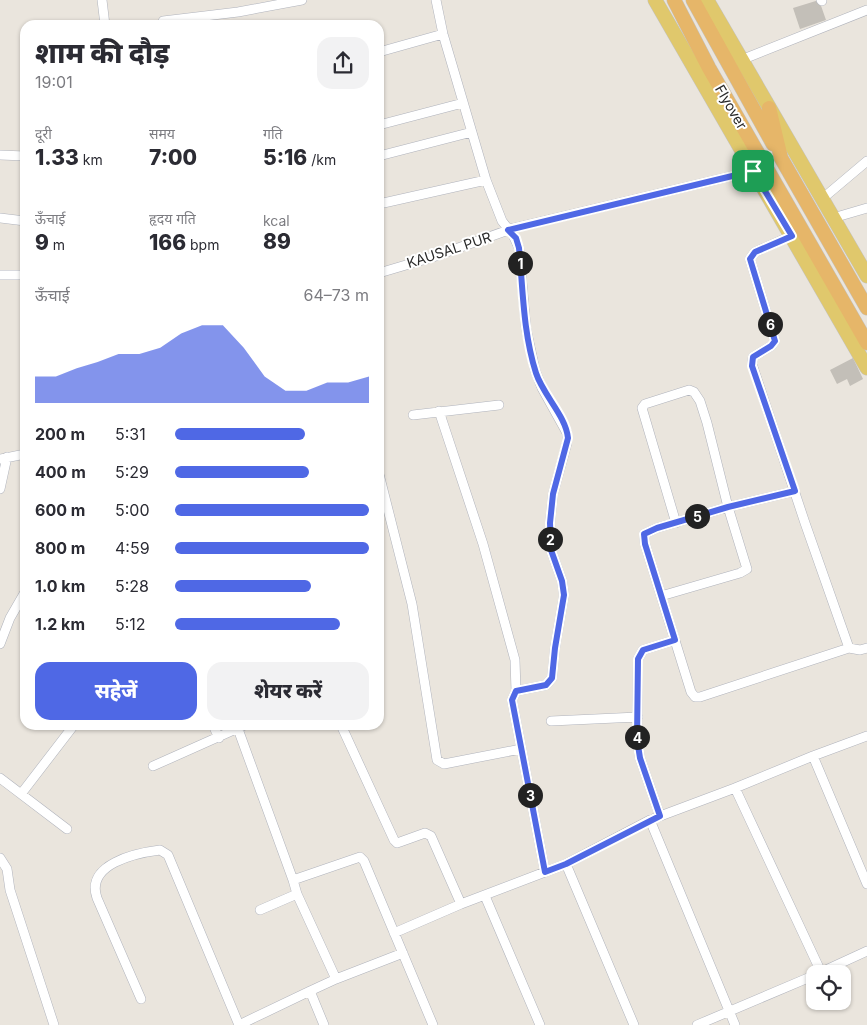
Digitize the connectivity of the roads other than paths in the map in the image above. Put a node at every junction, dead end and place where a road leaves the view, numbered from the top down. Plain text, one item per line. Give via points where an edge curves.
1 (102, 0) edge
2 (302, 0) edge
3 (436, 0) edge
4 (655, 0) edge
5 (674, 0) edge
6 (693, 0) edge
7 (707, 0) edge
8 (867, 10) edge
9 (104, 20) edge
10 (171, 20) edge
11 (443, 34) junction
12 (384, 51) edge
13 (741, 60) junction
14 (463, 103) junction
15 (769, 108) junction
16 (384, 123) edge
17 (472, 132) junction
18 (384, 155) edge
19 (0, 156) edge
20 (20, 156) edge
21 (781, 158) junction
22 (867, 161) edge
23 (753, 171) junction
24 (486, 180) junction
25 (822, 199) junction
26 (384, 203) edge
27 (867, 208) edge
28 (0, 218) edge
29 (832, 218) junction
30 (20, 220) edge
31 (508, 230) junction
32 (792, 236) junction
33 (384, 272) edge
34 (0, 275) edge
35 (20, 275) edge
36 (867, 276) edge
37 (867, 308) edge
38 (867, 343) edge
39 (867, 368) edge
40 (499, 405) dead end
41 (439, 411) junction
42 (413, 415) dead end
43 (20, 455) edge
44 (3, 458) edge
45 (0, 489) edge
46 (795, 491) junction
47 (384, 494) edge
48 (728, 507) junction
49 (676, 523) junction
50 (660, 596) junction
51 (20, 601) edge
52 (675, 640) junction
53 (0, 644) edge
54 (849, 648) junction
55 (867, 648) edge
56 (516, 691) junction
57 (638, 717) junction
58 (551, 721) dead end
59 (70, 730) edge
60 (215, 730) edge
61 (236, 730) edge
62 (243, 730) edge
63 (343, 730) edge
64 (867, 736) edge
65 (219, 738) junction
66 (521, 749) junction
67 (813, 756) junction
68 (153, 766) dead end
69 (0, 778) edge
70 (735, 788) junction
71 (21, 794) junction
72 (660, 816) junction
73 (650, 820) junction
74 (67, 829) dead end
75 (0, 858) edge
76 (566, 864) junction
77 (545, 872) junction
78 (293, 880) junction
79 (867, 884) edge
80 (297, 894) junction
81 (485, 896) junction
82 (461, 904) junction
83 (260, 910) dead end
84 (394, 933) junction
85 (867, 951) edge
86 (403, 953) junction
87 (814, 965) edge
88 (837, 965) edge
89 (336, 979) junction
90 (806, 979) edge
91 (310, 991) junction
92 (141, 1000) dead end
93 (729, 1011) junction
94 (54, 1025) edge
95 (239, 1025) edge
96 (324, 1025) edge
97 (433, 1025) edge
98 (540, 1025) edge
99 (634, 1025) edge
100 (697, 1025) edge
101 (735, 1025) edge

1 - 9 street
2 - 10 street
3 - 11 street
4 - 23 main road
5 - 38 highway, Flyover via 709,68
6 - 21 highway, Flyover
7 - 13 main road
8 - 13 street
11 - 12 street
11 - 14 street
13 - 15 main road
14 - 16 street
14 - 17 street
15 - 21 highway
15 - 25 main road
17 - 18 street
17 - 24 street
19 - 20 street
21 - 37 highway, Flyover
22 - 25 street
23 - 31 street, KAUSAL PUR
23 - 32 main road
24 - 26 street
24 - 31 street
25 - 29 main road
27 - 29 street
28 - 30 street
29 - 36 main road
31 - 33 street, KAUSAL PUR
31 - 56 street via 516,238 519,248 525,319 535,370 568,438 553,494 550,523 551,550 564,595 552,678 546,685
32 - 39 main road
32 - 46 street via 755,252 750,259 775,341 753,357 752,366
34 - 35 street
40 - 41 street
41 - 42 street
41 - 56 street via 483,544 516,667
43 - 44 street
44 - 45 street
46 - 48 street
46 - 54 street
47 - 66 street via 412,604 437,760 444,764
48 - 49 street
48 - 49 street via 702,408 694,392 686,390 645,404 642,408
48 - 50 street via 747,569
49 - 50 street via 646,533 644,537
50 - 52 street
51 - 53 street
52 - 54 street via 695,697
52 - 57 street via 640,653
54 - 55 street
56 - 66 street via 512,700
57 - 58 street
57 - 72 street via 640,758
59 - 71 street
60 - 65 street
61 - 65 street
62 - 78 street
63 - 82 street via 394,840 400,842 425,833 431,836
64 - 67 street
65 - 68 street
66 - 77 street
67 - 70 street
67 - 79 street
69 - 71 street
70 - 72 street
70 - 87 street
71 - 74 street
72 - 73 street
73 - 76 street
73 - 93 street
75 - 94 street via 7,869 10,890
76 - 77 street
76 - 99 street
77 - 81 street
78 - 80 street
78 - 84 street via 360,857
80 - 83 street
80 - 89 street
81 - 82 street
81 - 98 street
82 - 84 street
84 - 86 street
85 - 88 street
86 - 89 street
86 - 97 street
89 - 91 street
90 - 93 street
91 - 95 street
91 - 96 street
92 - 95 street via 94,887 108,867 160,850 168,855
93 - 100 street
93 - 101 street

